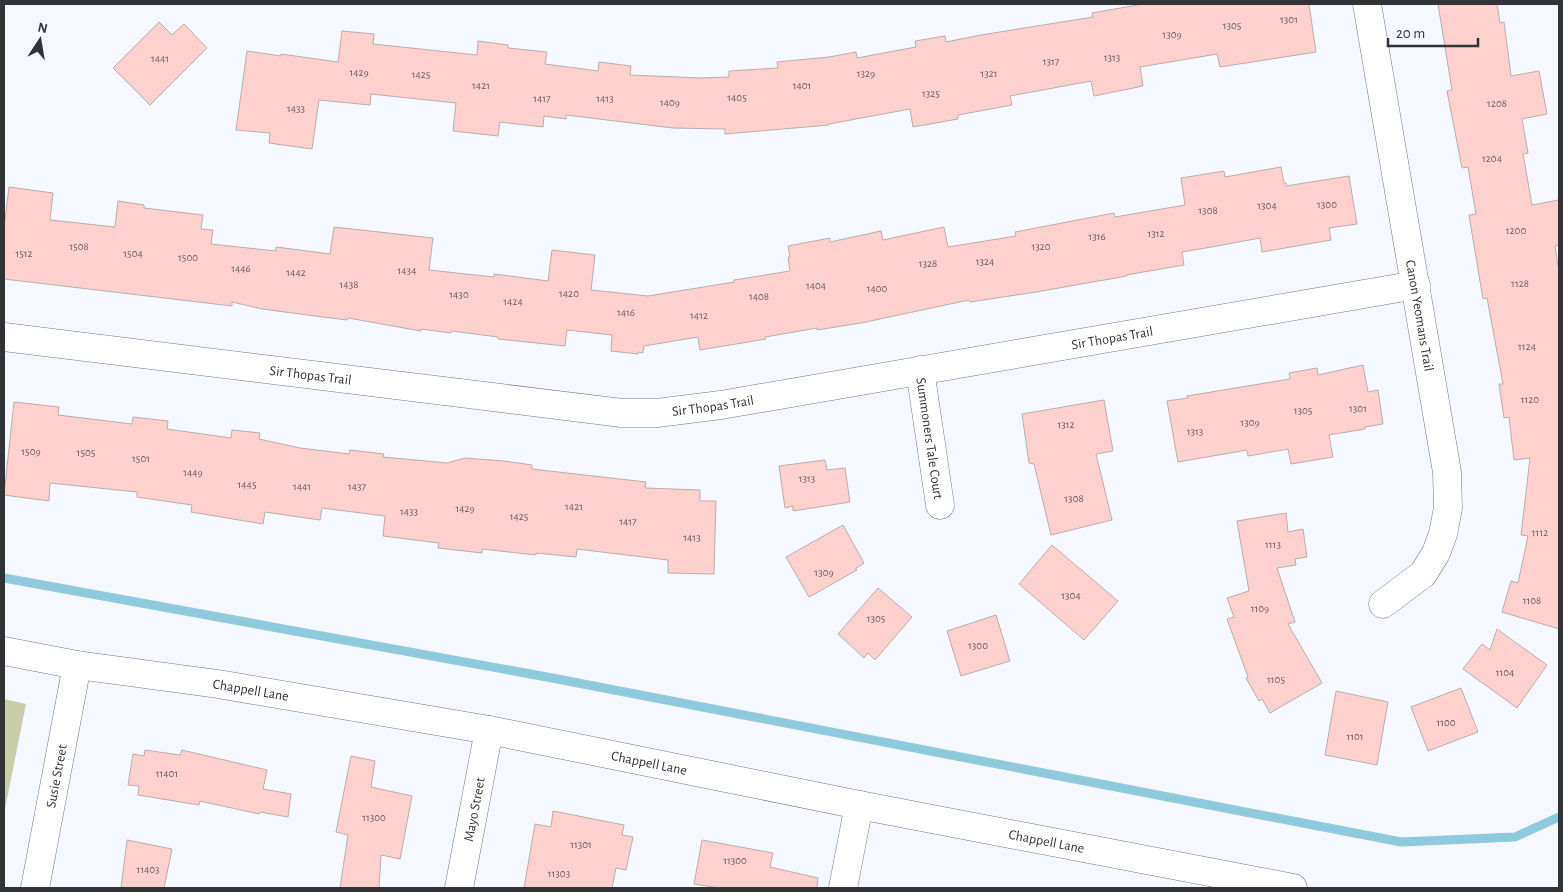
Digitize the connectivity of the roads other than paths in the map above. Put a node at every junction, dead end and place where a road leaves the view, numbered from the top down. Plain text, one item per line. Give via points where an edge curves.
1 (1367, 4) edge
2 (1416, 285) junction
3 (4, 337) edge
4 (920, 370) junction
5 (940, 506) dead end
6 (1383, 604) dead end
7 (4, 651) edge
8 (77, 665) junction
9 (489, 730) junction
10 (859, 805) junction
11 (1233, 882) edge
12 (35, 888) edge
13 (459, 888) edge
14 (843, 888) edge
15 (1293, 888) edge

1 - 2 street, Canon Yeomans Trail
2 - 4 street, Sir Thopas Trail
2 - 6 street, Canon Yeomans Trail via 1447,472 1448,508 1436,553 1423,574
3 - 4 street, Sir Thopas Trail via 622,412 685,410
4 - 5 street, Summoners Tale Court
7 - 8 street, Chappell Lane
8 - 9 street, Chappell Lane via 218,684
8 - 12 street, Susie Street
9 - 10 street, Chappell Lane
9 - 13 street, Mayo Street
10 - 11 street, Chappell Lane
10 - 14 street
11 - 15 street, Chappell Lane

